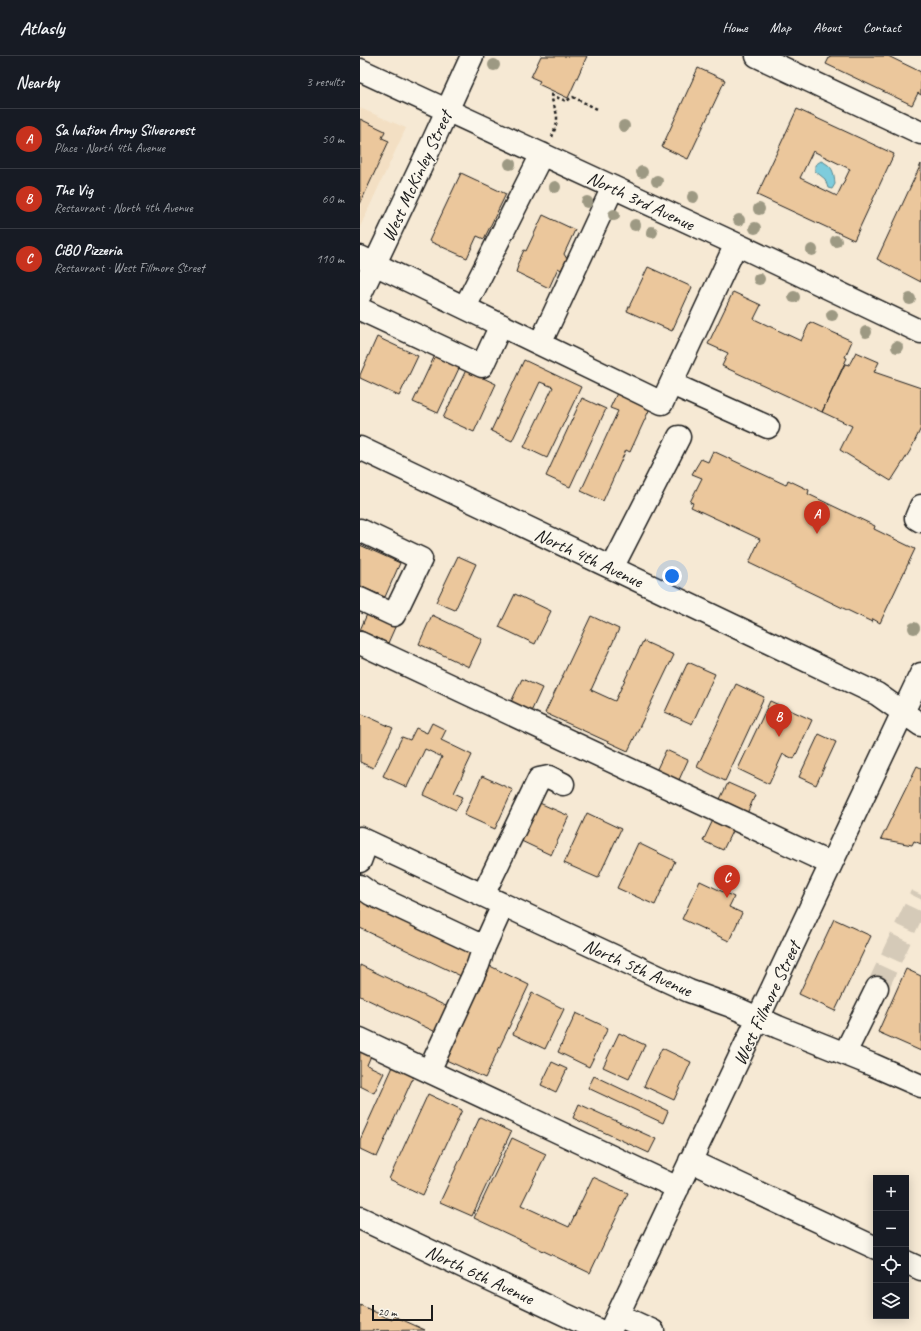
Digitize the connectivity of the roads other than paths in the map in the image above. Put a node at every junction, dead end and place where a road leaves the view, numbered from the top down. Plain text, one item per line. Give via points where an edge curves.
1 (472, 56) edge
2 (757, 56) edge
3 (360, 70) edge
4 (448, 110) junction
5 (921, 133) edge
6 (547, 146) junction
7 (613, 187) junction
8 (736, 244) junction
9 (367, 261) edge
10 (360, 295) edge
11 (464, 307) junction
12 (360, 308) edge
13 (501, 325) junction
14 (921, 332) edge
15 (540, 344) junction
16 (672, 384) junction
17 (768, 427) dead end
18 (679, 437) dead end
19 (360, 448) edge
20 (921, 506) edge
21 (921, 521) edge
22 (360, 530) edge
23 (612, 568) junction
24 (360, 599) edge
25 (360, 643) edge
26 (921, 674) edge
27 (904, 712) junction
28 (921, 725) edge
29 (563, 784) dead end
30 (362, 847) edge
31 (831, 864) junction
32 (360, 886) edge
33 (483, 895) junction
34 (503, 905) junction
35 (484, 947) junction
36 (876, 988) tunnel mouth
37 (758, 1018) junction
38 (360, 1039) edge
39 (845, 1053) junction
40 (429, 1071) junction
41 (921, 1086) edge
42 (690, 1161) junction
43 (678, 1188) junction
44 (360, 1218) edge
45 (874, 1247) edge
46 (909, 1263) edge
47 (921, 1269) edge
48 (614, 1323) edge
49 (600, 1331) edge
50 (653, 1331) edge

1 - 4 street, West McKinley Street
2 - 5 street
3 - 4 street, North 3rd Avenue
4 - 6 street, North 3rd Avenue
4 - 9 street, West McKinley Street
6 - 7 street, North 3rd Avenue
6 - 11 street
7 - 8 street, North 3rd Avenue
7 - 15 street
8 - 14 street, North 3rd Avenue
8 - 16 street
9 - 10 street, West McKinley Street
9 - 11 street
11 - 13 street
12 - 13 street via 482,366
13 - 15 street
15 - 16 street via 662,403
16 - 17 street
18 - 23 street
19 - 23 street, North 4th Avenue
20 - 21 street via 916,518
22 - 24 street via 421,559 394,615
23 - 27 street, North 4th Avenue via 877,694
25 - 31 street
26 - 27 street, West Fillmore Street
27 - 28 street, North 4th Avenue
27 - 31 street, West Fillmore Street
29 - 33 street via 548,777 539,779
30 - 33 street, North 5th Avenue
31 - 37 street, West Fillmore Street
32 - 35 street via 371,894
33 - 34 street, North 5th Avenue
34 - 35 street
34 - 37 street, North 5th Avenue via 689,991
35 - 40 street
36 - 39 street
37 - 39 street, North 5th Avenue
37 - 42 street, West Fillmore Street
38 - 40 street
39 - 41 street, North 5th Avenue
40 - 43 street
42 - 43 street, West Fillmore Street
42 - 45 street
43 - 48 street, West Fillmore Street
44 - 49 street, North 6th Avenue
46 - 47 street
48 - 50 street

